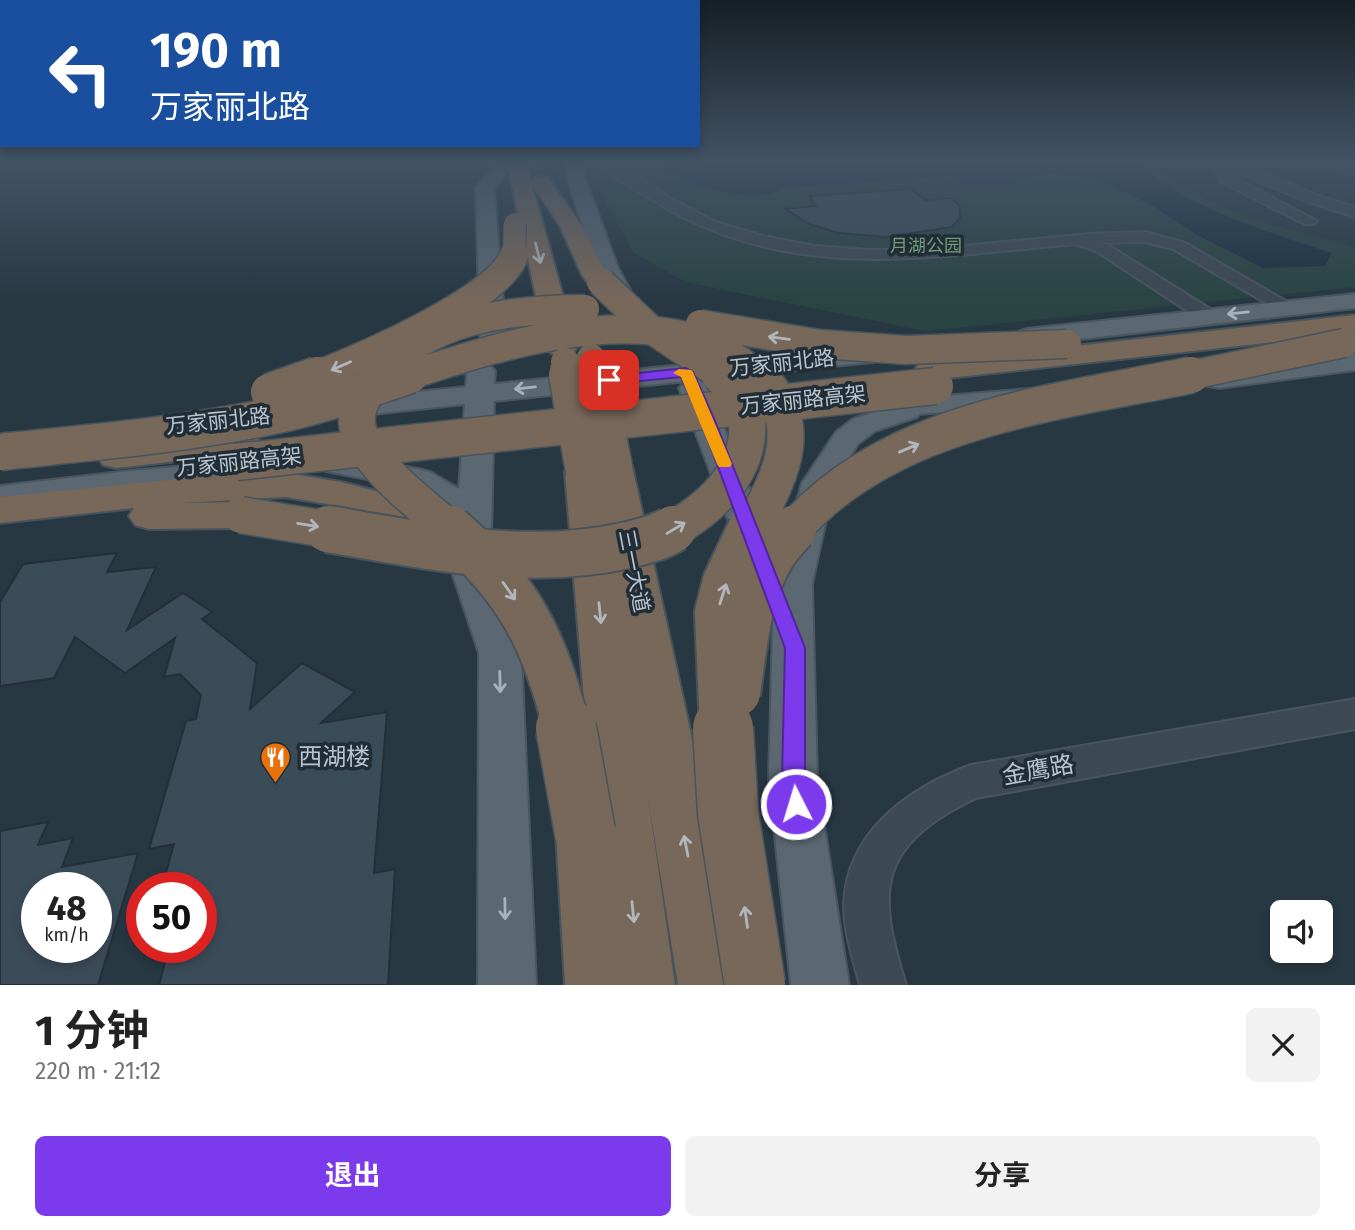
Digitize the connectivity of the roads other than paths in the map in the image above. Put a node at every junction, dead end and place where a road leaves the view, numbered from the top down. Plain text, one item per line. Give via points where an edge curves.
1 (486, 209) edge
2 (512, 209) edge
3 (535, 209) edge
4 (557, 209) edge
5 (587, 209) edge
6 (679, 209) edge
7 (1285, 209) edge
8 (1355, 214) edge
9 (1309, 221) junction
10 (1279, 223) dead end
11 (1073, 242) joint
12 (1102, 244) junction
13 (1355, 301) edge
14 (1208, 316) junction
15 (1282, 320) junction
16 (1351, 350) edge
17 (482, 358) junction
18 (680, 358) junction
19 (480, 393) junction
20 (383, 402) junction
21 (962, 402) junction
22 (708, 421) junction
23 (0, 441) edge
24 (476, 449) junction
25 (0, 452) edge
26 (337, 464) junction
27 (0, 469) edge
28 (599, 469) junction
29 (0, 490) edge
30 (0, 497) edge
31 (0, 510) edge
32 (0, 518) edge
33 (442, 521) junction
34 (472, 575) junction
35 (795, 648) junction
36 (1355, 714) edge
37 (729, 829) junction
38 (507, 985) edge
39 (599, 985) edge
40 (641, 985) edge
41 (712, 985) edge
42 (755, 985) edge
43 (820, 985) edge
44 (883, 985) edge

1 - 17 main road via 493,339
2 -> 23 highway, bridge via 517,245 508,270 470,299 332,370 256,396 135,424
3 - 28 highway, 三一大道, bridge via 578,360
32 -> 4 highway, bridge via 241,515 451,550 536,555 605,551 660,537 695,517 722,492 742,461 748,432 746,404 722,376 669,343 626,308 591,270 571,226
5 - 18 main road via 622,303
6 - 11 street via 711,225 781,244 873,254 921,255
7 - 9 street
8 - 9 street
9 - 10 street
11 - 12 street
12 - 14 street
12 - 15 street via 1145,237 1167,241
13 - 15 main road, 万家丽北路
15 -> 14 main road, 万家丽北路
14 - 18 main road, 万家丽北路 via 761,365
15 - 16 highway, 万家丽路高架
15 - 27 highway, 万家丽路高架, bridge
15 -> 33 highway, bridge via 1067,344 906,350 820,344 596,309 545,309 489,317 452,327 398,357 379,373 355,417 358,433 379,464
16 - 21 main road via 1153,389
16 - 29 highway, 万家丽路高架, bridge
37 -> 16 highway, bridge via 733,726 758,586 772,554 849,479 948,431 1018,411
17 - 19 main road
17 - 20 main road
18 -> 19 main road, 万家丽北路
18 - 22 main road
19 - 20 main road, 万家丽北路
19 - 24 main road
20 - 23 main road, 万家丽北路
21 - 22 main road
21 - 35 main road via 905,411 864,425 847,438 818,483 793,584
22 - 24 main road
22 - 35 main road
24 - 26 main road
24 - 34 main road
37 -> 25 highway, bridge via 719,604 780,469 787,428 783,409 759,375 717,345 688,336 631,330 576,331 481,351 290,411 161,435
26 - 30 main road
26 - 34 main road via 418,479 449,498 465,517
28 -> 40 highway, 三一大道
41 -> 28 highway, 三一大道
31 - 33 highway via 208,488 286,485 341,494
33 -> 39 highway, bridge via 495,570 545,656 567,727 585,832
34 -> 38 main road via 500,653
35 - 43 main road via 793,780
36 - 44 street, 金鹰路 via 971,782 936,797 909,817 875,863 866,896 871,942
42 -> 37 highway, bridge

